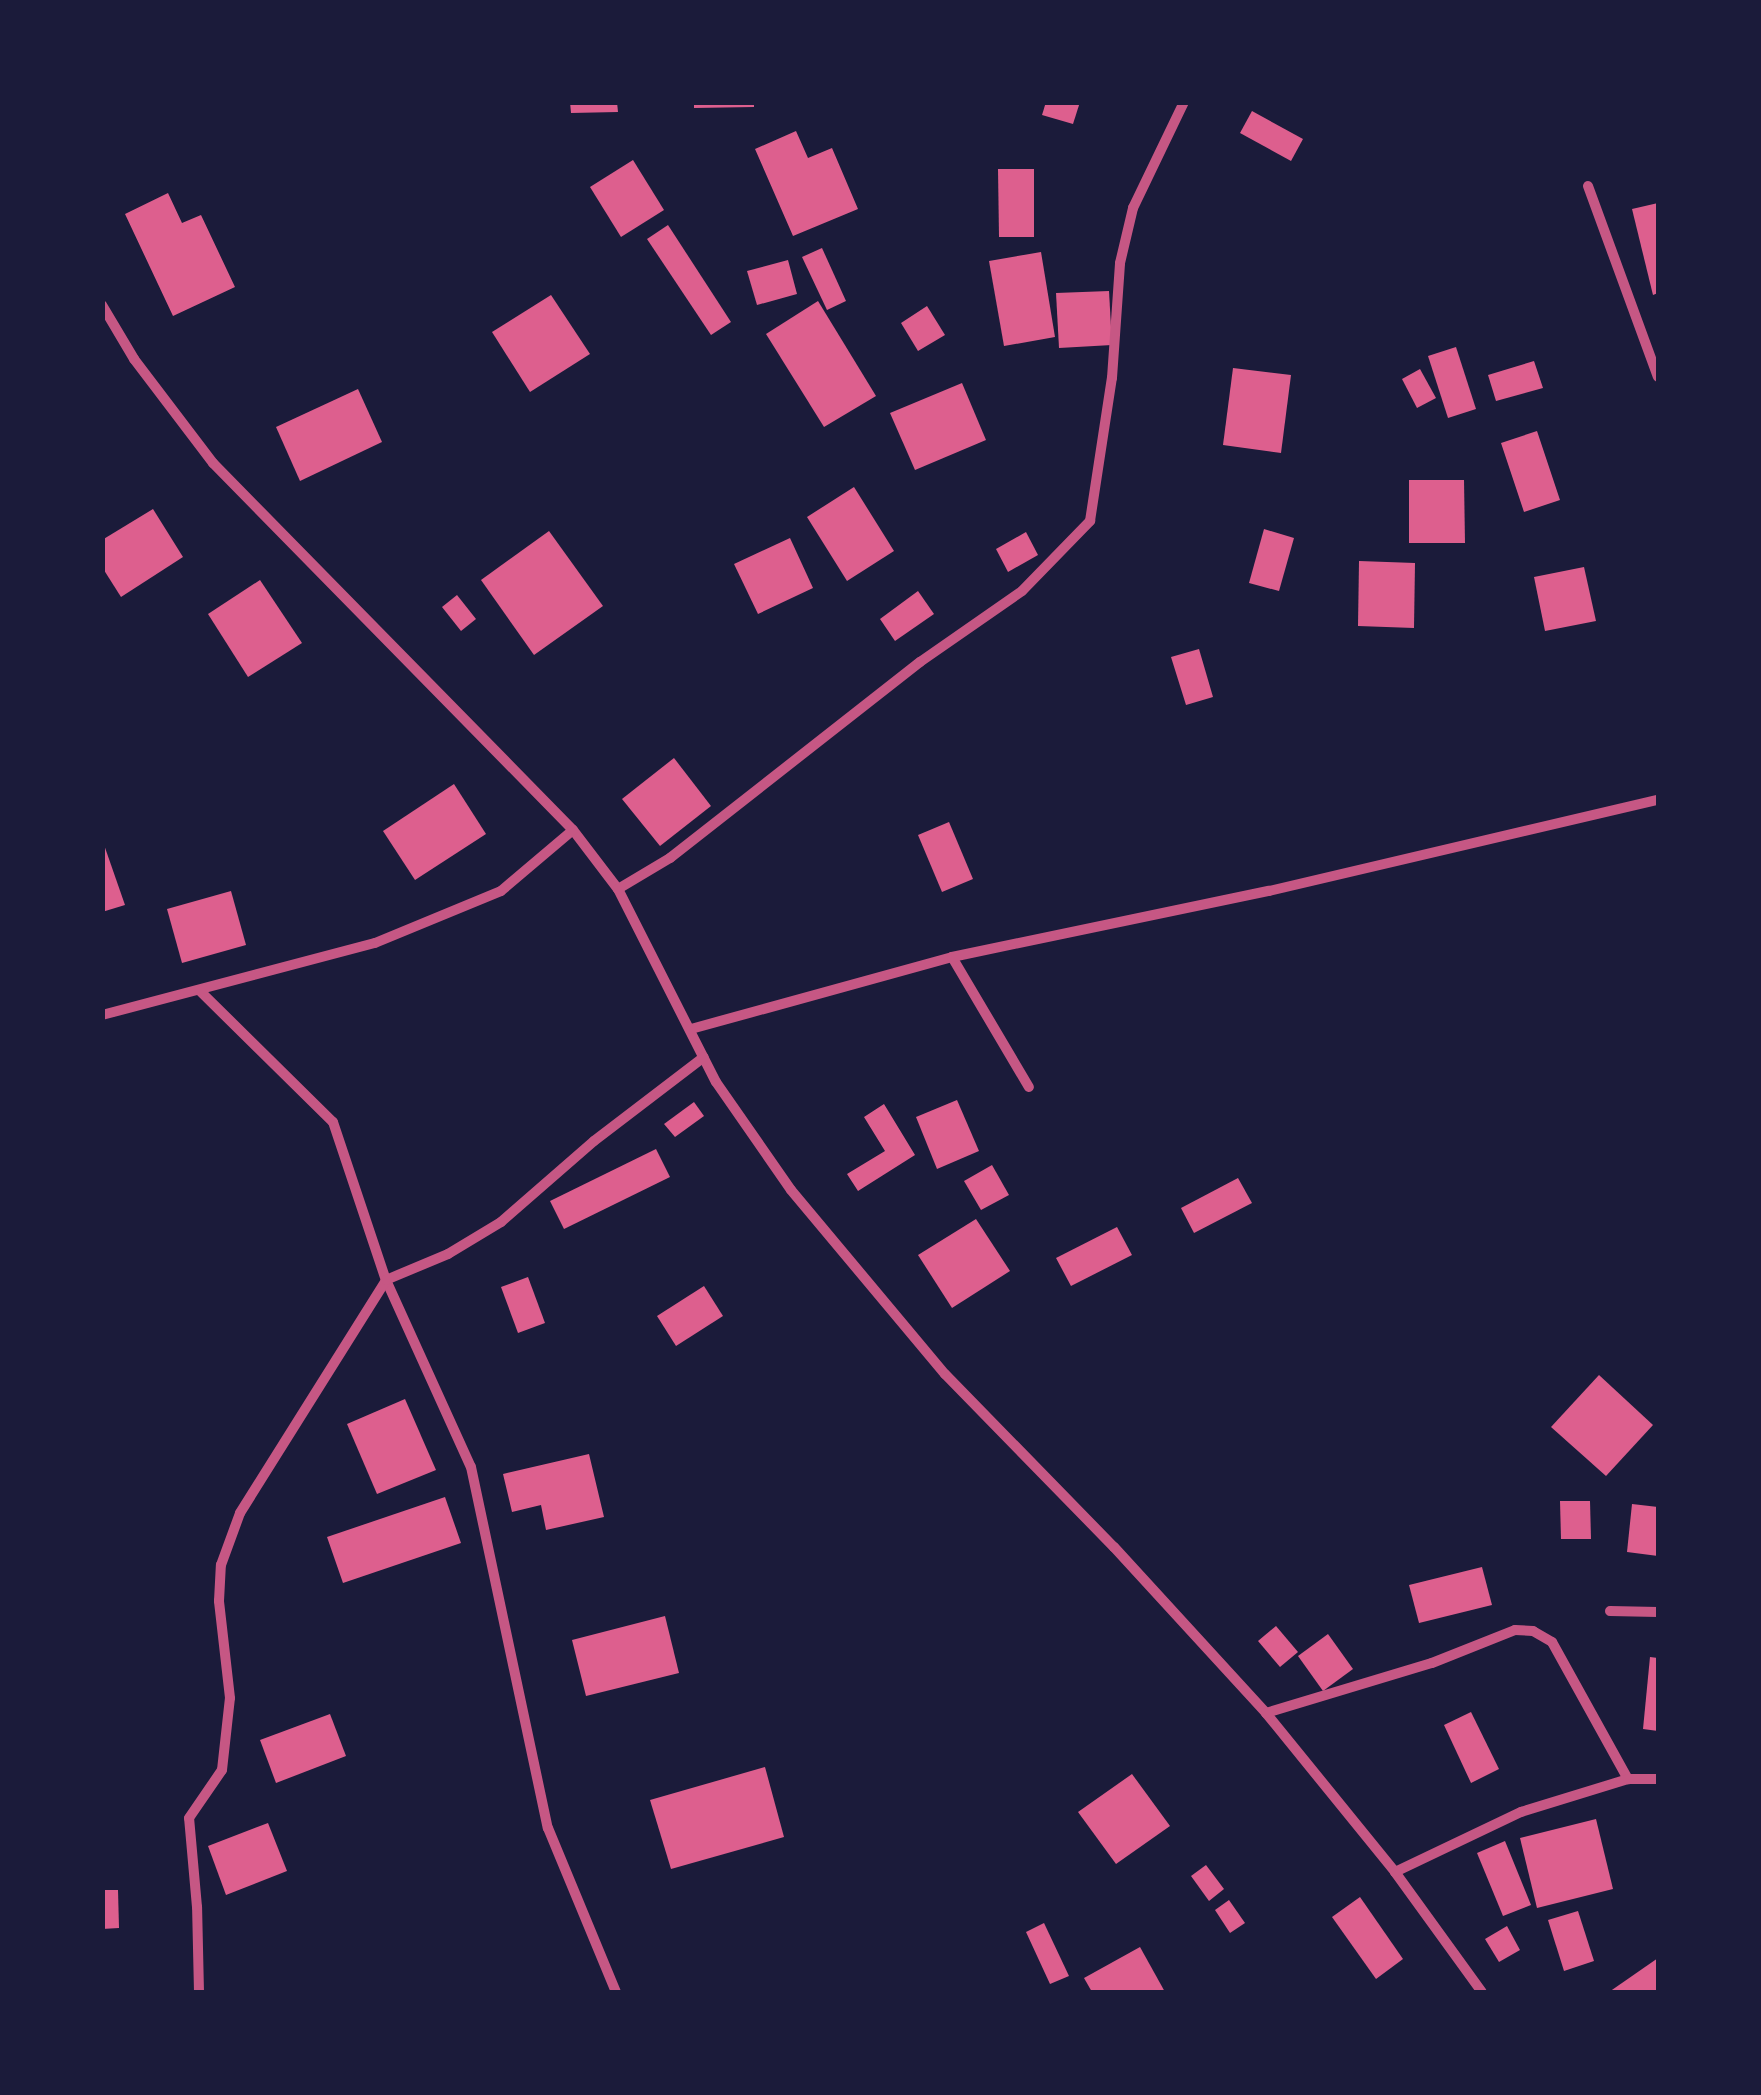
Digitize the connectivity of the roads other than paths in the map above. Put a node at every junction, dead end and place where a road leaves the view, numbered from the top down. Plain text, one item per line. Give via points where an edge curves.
1 (1184, 102) edge
2 (1588, 186) dead end
3 (102, 305) edge
4 (1658, 377) edge
5 (1658, 800) edge
6 (573, 830) junction
7 (618, 889) junction
8 (952, 957) junction
9 (199, 990) junction
10 (102, 1015) edge
11 (692, 1029) junction
12 (704, 1057) junction
13 (1029, 1087) dead end
14 (386, 1280) junction
15 (1610, 1611) dead end
16 (1658, 1612) edge
17 (1266, 1713) junction
18 (1628, 1779) junction
19 (1658, 1779) edge
20 (1395, 1872) junction
21 (199, 1992) edge
22 (616, 1992) edge
23 (1482, 1992) edge

1 - 7 street via 1132,208 1090,521 1022,591 920,662 670,858
2 - 4 street
3 - 6 street via 213,463
5 - 8 street
6 - 7 street
6 - 9 street via 501,891 375,943
7 - 11 street
8 - 11 street
8 - 13 street
9 - 10 street
9 - 14 street via 333,1122
11 - 12 street
12 - 14 street via 501,1222
12 - 17 street via 791,1190 944,1374
14 - 21 street via 240,1513 220,1564 230,1698 222,1770 189,1818
14 - 22 street via 471,1468 548,1828
15 - 16 street
17 - 18 street via 1432,1663 1514,1630 1533,1631 1552,1642
17 - 20 street
18 - 19 street
18 - 20 street via 1520,1812
20 - 23 street

